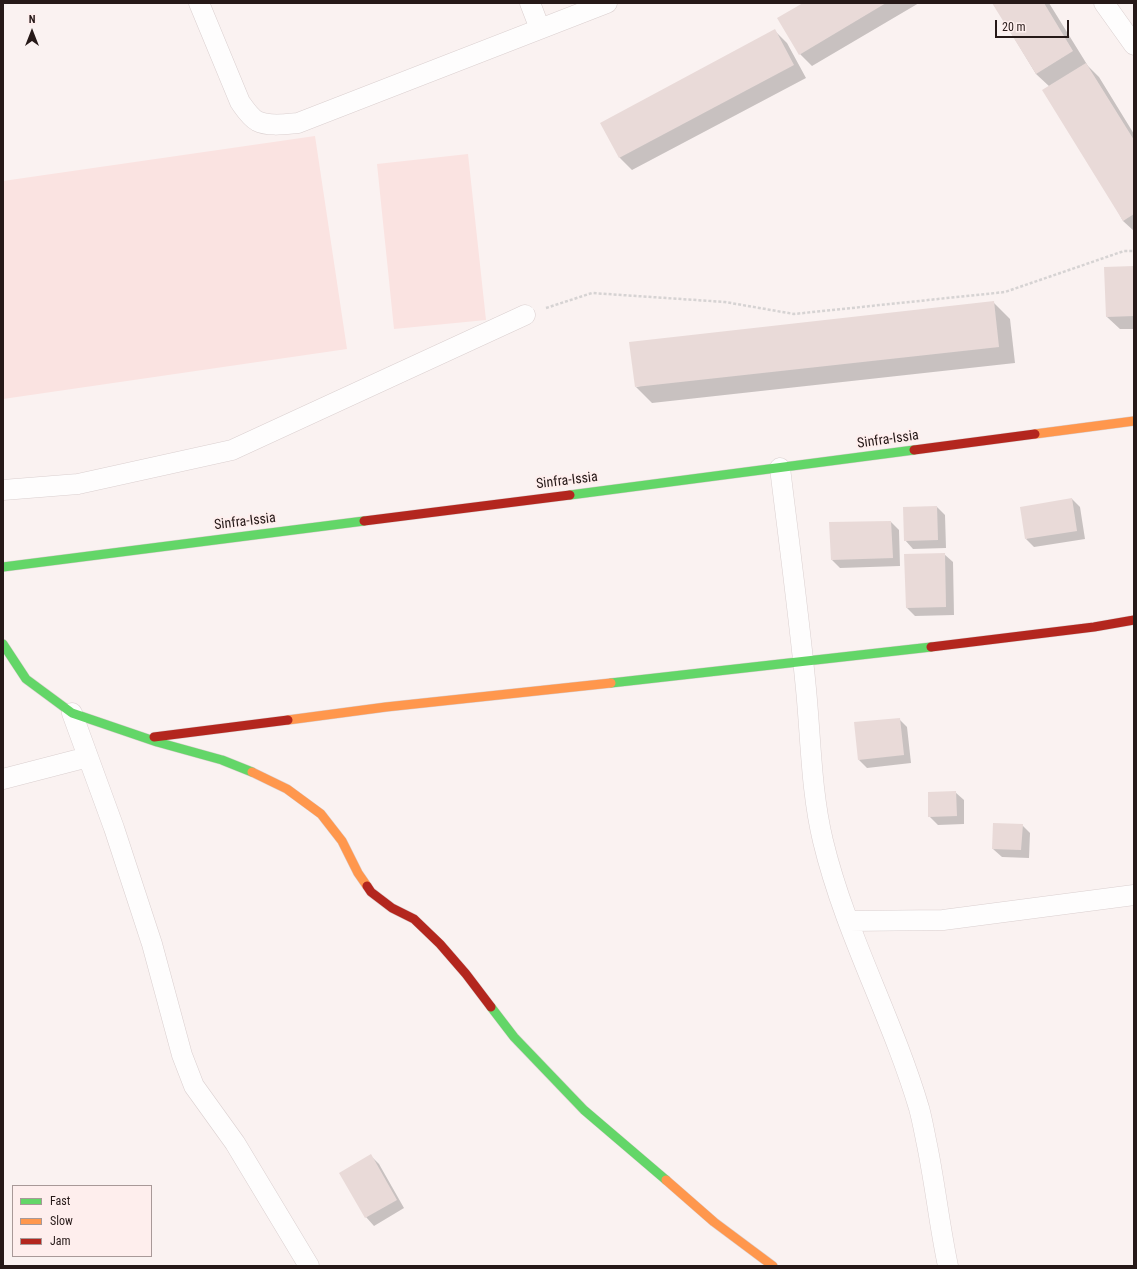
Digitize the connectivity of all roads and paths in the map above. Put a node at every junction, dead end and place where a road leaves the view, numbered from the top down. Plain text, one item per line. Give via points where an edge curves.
1 (199, 3) edge
2 (530, 3) edge
3 (607, 3) edge
4 (1104, 3) edge
5 (540, 29) junction
6 (1134, 45) edge
7 (1134, 251) edge
8 (525, 315) joint
9 (1134, 421) edge
10 (780, 468) junction
11 (3, 490) edge
12 (3, 566) edge
13 (1134, 620) edge
14 (3, 644) edge
15 (803, 662) junction
16 (72, 713) junction
17 (146, 738) junction
18 (88, 757) junction
19 (3, 779) edge
20 (1134, 895) edge
21 (849, 921) junction
22 (309, 1266) edge
23 (773, 1266) edge
24 (948, 1266) edge

1 - 5 street via 240,102 258,121 277,125 298,123
2 - 5 street
3 - 5 street
4 - 6 street
7 - 8 path via 1124,251 1005,292 794,314 725,302 592,293
8 - 11 street via 232,450 78,484
9 - 10 street, Sinfra-Issia
10 - 12 street, Sinfra-Issia
10 - 15 street
13 - 15 street
14 - 16 street via 26,679
15 - 17 street via 386,707
15 - 21 street via 813,786 822,840
16 - 17 street
16 - 18 street
17 - 23 street via 222,760 254,773 287,789 321,814 342,841 371,892 392,908 414,919 440,944 514,1037 584,1110 714,1222
18 - 19 street
18 - 22 street via 150,937 182,1055 194,1086 235,1144
20 - 21 street via 944,920
21 - 24 street via 920,1109

